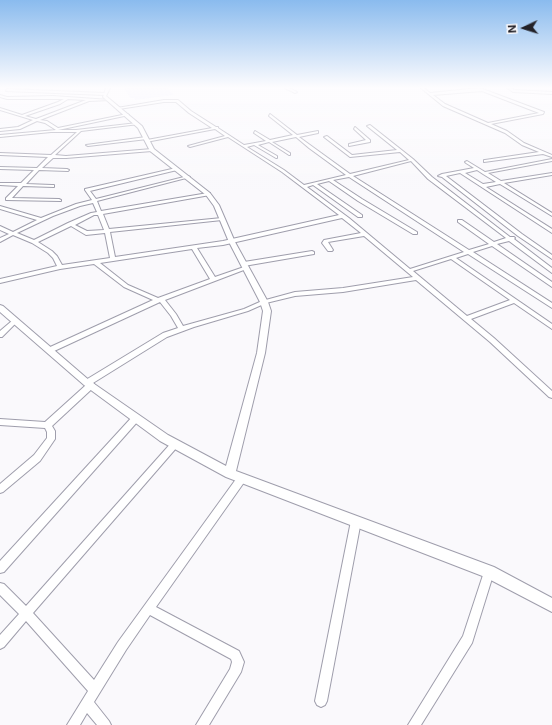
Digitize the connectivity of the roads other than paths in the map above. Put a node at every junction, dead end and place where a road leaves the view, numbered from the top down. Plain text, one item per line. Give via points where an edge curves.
1 (32, 122) edge
2 (45, 122) edge
3 (93, 122) edge
4 (135, 122) edge
5 (207, 122) edge
6 (279, 122) edge
7 (483, 122) edge
8 (499, 122) edge
9 (137, 124) junction
10 (488, 124) junction
11 (369, 126) dead end
12 (217, 128) junction
13 (355, 128) dead end
14 (0, 130) edge
15 (80, 131) junction
16 (255, 132) dead end
17 (316, 132) dead end
18 (11, 134) junction
19 (296, 135) junction
20 (0, 136) edge
21 (229, 136) junction
22 (326, 137) dead end
23 (268, 141) junction
24 (0, 143) edge
25 (149, 144) junction
26 (254, 144) junction
27 (88, 145) dead end
28 (350, 145) dead end
29 (190, 146) dead end
30 (244, 146) junction
31 (111, 149) dead end
32 (372, 149) dead end
33 (552, 150) edge
34 (400, 151) junction
35 (542, 152) junction
36 (377, 153) junction
37 (0, 154) edge
38 (289, 154) dead end
39 (53, 156) junction
40 (552, 156) edge
41 (276, 157) dead end
42 (412, 160) junction
43 (552, 160) edge
44 (485, 161) dead end
45 (467, 162) dead end
46 (2, 168) edge
47 (477, 168) junction
48 (176, 169) junction
49 (38, 170) junction
50 (67, 170) dead end
51 (0, 172) edge
52 (461, 172) junction
53 (484, 173) junction
54 (552, 174) edge
55 (349, 175) junction
56 (442, 175) junction
57 (188, 177) junction
58 (430, 178) junction
59 (330, 180) junction
60 (0, 184) edge
61 (314, 184) junction
62 (502, 184) junction
63 (24, 185) junction
64 (52, 186) dead end
65 (304, 186) junction
66 (482, 186) junction
67 (208, 194) junction
68 (59, 200) dead end
69 (95, 201) junction
70 (1, 207) edge
71 (100, 212) junction
72 (552, 215) edge
73 (343, 216) junction
74 (360, 216) dead end
75 (222, 219) junction
76 (40, 220) junction
77 (460, 221) dead end
78 (70, 224) junction
79 (0, 228) edge
80 (107, 231) junction
81 (552, 231) edge
82 (15, 233) junction
83 (415, 233) dead end
84 (364, 234) junction
85 (520, 235) junction
86 (509, 239) junction
87 (0, 240) edge
88 (34, 242) junction
89 (232, 242) junction
90 (493, 244) junction
91 (194, 248) junction
92 (330, 250) dead end
93 (468, 252) junction
94 (312, 253) dead end
95 (452, 257) junction
96 (552, 257) edge
97 (113, 259) junction
98 (95, 262) junction
99 (245, 266) junction
100 (60, 267) junction
101 (552, 270) edge
102 (409, 272) junction
103 (418, 278) junction
104 (214, 280) junction
105 (0, 281) edge
106 (552, 285) edge
107 (159, 300) junction
108 (514, 301) junction
109 (264, 302) junction
110 (552, 306) edge
111 (0, 308) edge
112 (466, 319) junction
113 (15, 321) junction
114 (552, 327) edge
115 (182, 329) junction
116 (0, 335) edge
117 (50, 350) junction
118 (89, 384) junction
119 (552, 395) edge
120 (136, 418) junction
121 (0, 422) edge
122 (47, 425) junction
123 (175, 444) junction
124 (230, 474) junction
125 (242, 478) junction
126 (0, 489) edge
127 (356, 521) junction
128 (0, 568) edge
129 (489, 572) junction
130 (0, 588) edge
131 (552, 605) edge
132 (149, 609) junction
133 (26, 613) junction
134 (0, 643) edge
135 (95, 690) junction
136 (321, 702) dead end
137 (87, 703) junction
138 (73, 725) edge
139 (105, 725) edge
140 (202, 725) edge
141 (414, 725) edge

1 - 14 street via 19,128
2 - 3 street via 57,129
4 - 9 street
5 - 12 street
6 - 19 street
7 - 10 street
8 - 10 street
9 - 15 street
9 - 25 street
10 - 35 street
11 - 34 street
12 - 21 street
12 - 25 street
13 - 28 street via 369,141 366,144
15 - 18 street
15 - 39 street
16 - 23 street
17 - 19 street
18 - 20 street
18 - 24 street
19 - 23 street
19 - 55 street
21 - 29 street
21 - 30 street
22 - 36 street via 349,156
23 - 26 street
23 - 38 street
25 - 27 street
25 - 31 street
25 - 39 street via 66,157
25 - 48 street
26 - 30 street
26 - 41 street
30 - 65 street
32 - 36 street
33 - 35 street
34 - 36 street
34 - 42 street
35 - 40 street
35 - 44 street
37 - 39 street
39 - 49 street
42 - 55 street
42 - 58 street
43 - 53 street
45 - 47 street
46 - 49 street
46 - 51 street
47 - 52 street
47 - 53 street
48 - 57 street
48 - 69 street via 88,189
49 - 50 street
49 - 63 street
52 - 56 street
52 - 66 street
53 - 62 street
54 - 62 street
55 - 59 street
55 - 93 street
56 - 58 street
56 - 85 street
57 - 67 street
57 - 69 street
58 - 86 street
59 - 61 street
59 - 83 street
60 - 63 street
61 - 65 street
61 - 74 street
62 - 66 street
62 - 72 street
63 - 64 street
63 - 68 street via 8,199
65 - 73 street
66 - 81 street
67 - 71 street
67 - 75 street
69 - 71 street
69 - 76 street via 50,214
70 - 76 street
71 - 78 street
71 - 80 street
73 - 84 street
73 - 89 street
75 - 80 street
75 - 89 street
76 - 82 street
77 - 90 street
78 - 80 street via 86,233
78 - 88 street
79 - 82 street
80 - 97 street
82 - 87 street
82 - 88 street
84 - 92 street via 326,241
84 - 102 street
85 - 86 street
85 - 96 street
86 - 90 street
86 - 101 street
88 - 100 street via 50,252
89 - 91 street
89 - 99 street
90 - 93 street
90 - 106 street
91 - 97 street
91 - 104 street
93 - 95 street
93 - 110 street
94 - 99 street
95 - 102 street
95 - 108 street
97 - 98 street
98 - 100 street
98 - 107 street via 126,286
99 - 104 street
99 - 109 street
100 - 105 street
102 - 103 street
103 - 109 street via 344,290 295,294
103 - 112 street
104 - 107 street
107 - 115 street via 174,315
107 - 117 street
108 - 112 street
108 - 114 street
109 - 115 street
109 - 124 street via 267,311 262,354
111 - 113 street
112 - 119 street
113 - 116 street
113 - 117 street
115 - 118 street via 165,335
117 - 118 street
118 - 120 street
118 - 122 street
120 - 123 street
120 - 128 street
121 - 122 street
122 - 126 street via 51,431 51,439 37,458
123 - 124 street
123 - 133 street
124 - 125 street
125 - 127 street
125 - 132 street
127 - 129 street
127 - 136 street
129 - 131 street
129 - 141 street via 468,639
130 - 133 street
132 - 135 street
132 - 140 street via 235,655 238,662 235,672
133 - 134 street
133 - 135 street
135 - 137 street
137 - 138 street
137 - 139 street

